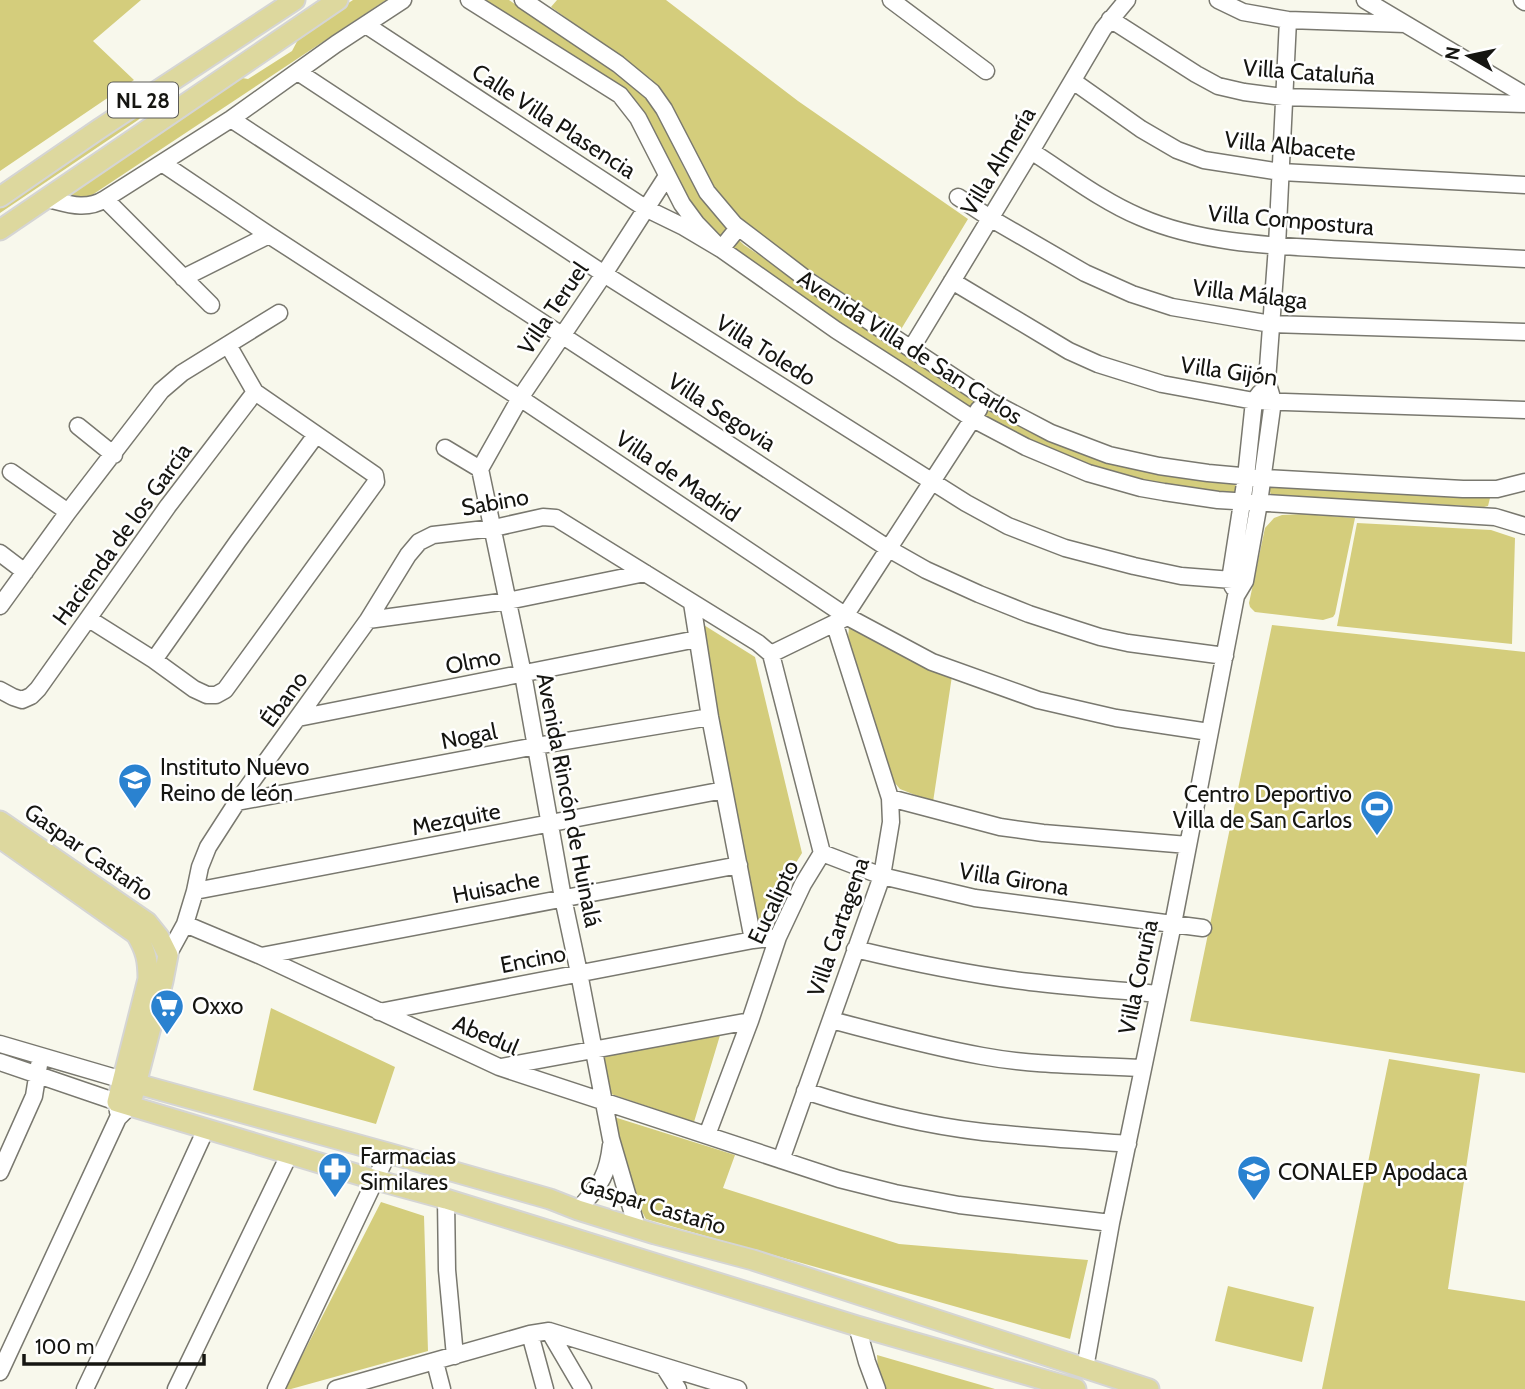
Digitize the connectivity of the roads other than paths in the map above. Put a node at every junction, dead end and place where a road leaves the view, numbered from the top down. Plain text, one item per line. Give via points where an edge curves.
1 (403, 0) edge
2 (469, 0) edge
3 (523, 0) edge
4 (891, 0) edge
5 (1126, 0) edge
6 (1219, 0) edge
7 (1365, 0) edge
8 (290, 2) edge
9 (328, 4) edge
10 (1110, 19) junction
11 (1288, 20) junction
12 (366, 24) junction
13 (1405, 24) junction
14 (289, 34) junction
15 (618, 64) junction
16 (986, 71) dead end
17 (298, 72) junction
18 (1073, 82) junction
19 (604, 84) junction
20 (1525, 95) edge
21 (1283, 97) junction
22 (1525, 104) edge
23 (232, 119) junction
24 (1031, 151) junction
25 (162, 163) junction
26 (1280, 172) junction
27 (667, 176) junction
28 (1525, 185) edge
29 (0, 197) edge
30 (958, 197) dead end
31 (48, 199) junction
32 (105, 199) junction
33 (645, 208) junction
34 (990, 218) junction
35 (738, 228) junction
36 (0, 230) edge
37 (269, 234) junction
38 (1277, 246) junction
39 (721, 249) junction
40 (1525, 258) edge
41 (604, 274) junction
42 (183, 278) junction
43 (952, 281) junction
44 (211, 305) dead end
45 (279, 313) dead end
46 (1271, 324) junction
47 (1525, 332) edge
48 (563, 335) junction
49 (228, 345) junction
50 (911, 349) junction
51 (1268, 381) junction
52 (254, 392) junction
53 (520, 398) junction
54 (985, 398) junction
55 (1254, 401) junction
56 (1273, 401) junction
57 (1525, 410) edge
58 (973, 419) junction
59 (78, 426) dead end
60 (316, 435) junction
61 (445, 448) dead end
62 (114, 454) junction
63 (480, 469) junction
64 (11, 472) dead end
65 (1254, 477) junction
66 (1525, 482) edge
67 (932, 483) junction
68 (1497, 489) junction
69 (1242, 502) junction
70 (1259, 503) junction
71 (68, 512) junction
72 (1495, 517) junction
73 (1525, 526) edge
74 (494, 528) junction
75 (889, 549) junction
76 (0, 553) edge
77 (25, 572) junction
78 (646, 573) junction
79 (1238, 580) junction
80 (508, 601) junction
81 (692, 603) junction
82 (0, 606) edge
83 (89, 619) junction
84 (368, 620) junction
85 (840, 620) junction
86 (697, 639) junction
87 (771, 654) junction
88 (1225, 656) junction
89 (154, 660) junction
90 (523, 674) junction
91 (0, 690) edge
92 (710, 717) junction
93 (298, 719) junction
94 (1209, 732) junction
95 (536, 746) junction
96 (724, 790) junction
97 (890, 798) junction
98 (237, 802) junction
99 (0, 821) edge
100 (549, 824) junction
101 (0, 838) edge
102 (1188, 845) junction
103 (822, 853) junction
104 (739, 865) junction
105 (882, 876) junction
106 (195, 891) junction
107 (563, 898) junction
108 (185, 924) junction
109 (1173, 924) junction
110 (1203, 928) dead end
111 (778, 937) junction
112 (753, 940) junction
113 (855, 949) junction
114 (168, 955) junction
115 (261, 956) junction
116 (579, 973) junction
117 (1158, 994) junction
118 (379, 1012) junction
119 (831, 1020) junction
120 (750, 1021) junction
121 (0, 1044) edge
122 (594, 1049) junction
123 (41, 1055) junction
124 (0, 1062) edge
125 (499, 1067) junction
126 (1143, 1068) junction
127 (37, 1075) junction
128 (130, 1082) junction
129 (805, 1091) junction
130 (605, 1101) junction
131 (122, 1109) junction
132 (206, 1129) junction
133 (707, 1135) junction
134 (611, 1139) junction
135 (1128, 1143) junction
136 (290, 1153) junction
137 (388, 1153) junction
138 (781, 1160) junction
139 (0, 1172) edge
140 (376, 1180) junction
141 (446, 1199) junction
142 (578, 1210) junction
143 (1111, 1223) junction
144 (646, 1231) junction
145 (650, 1261) junction
146 (857, 1326) junction
147 (549, 1331) junction
148 (530, 1334) junction
149 (455, 1356) junction
150 (435, 1362) junction
151 (664, 1367) junction
152 (1085, 1368) junction
153 (0, 1372) edge
154 (85, 1389) edge
155 (176, 1389) edge
156 (276, 1389) edge
157 (336, 1389) edge
158 (442, 1389) edge
159 (545, 1389) edge
160 (583, 1389) edge
161 (678, 1389) edge
162 (738, 1389) edge
163 (877, 1389) edge
164 (1076, 1389) edge
165 (1149, 1389) edge

1 - 12 street
2 - 19 street, Avenida Villa de San Carlos
3 - 15 street, Avenida Villa de San Carlos
4 - 16 street
5 - 10 street, Villa Almería
6 - 11 street via 1243,12
7 - 13 street
8 - 14 main road
8 - 29 main road, NL 28
9 - 14 main road, NL 28
10 - 18 street, Villa Almería
10 - 21 street, Villa Cataluña via 1218,86
11 - 13 street
11 - 21 street, Villa Coruña
12 - 17 street
12 - 33 street, Calle Villa Plasencia
13 - 20 street
14 - 31 main road, NL 28
15 - 19 street
15 - 35 street, Avenida Villa de San Carlos via 658,99 707,192
17 - 23 street
17 - 41 street, Villa Toledo
18 - 24 street, Villa Almería
18 - 26 street, Villa Albacete via 1177,150 1204,160
19 - 27 street, Avenida Villa de San Carlos via 626,101 638,118
21 - 22 street, Villa Cataluña
21 - 26 street, Villa Coruña
23 - 25 street
23 - 48 street, Villa Segovia
24 - 34 street, Villa Almería
24 - 38 street, Villa Compostura via 1141,218 1200,235
25 - 32 street
25 - 37 street, Villa de Madrid
26 - 28 street, Villa Albacete
26 - 38 street, Villa Coruña
27 - 33 street, Villa Teruel
27 - 39 street, Avenida Villa de San Carlos via 690,216
30 - 34 street, Villa Málaga
31 - 32 street via 74,206
31 - 36 main road, NL 28
32 - 42 street
33 - 39 street, Calle Villa Plasencia
33 - 41 street, Villa Teruel
34 - 43 street, Villa Almería
34 - 46 street, Villa Málaga via 1085,274 1132,294 1172,307
35 - 39 street
35 - 50 street, Avenida Villa de San Carlos
37 - 42 street
37 - 53 street, Villa de Madrid
38 - 40 street, Villa Compostura
38 - 46 street, Villa Coruña
39 - 58 street, Avenida Villa de San Carlos
41 - 48 street, Villa Teruel
41 - 67 street, Villa Toledo
42 - 44 street
43 - 50 street, Villa Almería
43 - 55 street, Villa Gijón via 1098,363 1162,384
45 - 49 street
46 - 47 street, Villa Málaga
46 - 51 street, Villa Coruña
48 - 53 street, Villa Teruel
48 - 75 street, Villa Segovia
49 - 52 street
49 - 62 street via 161,391
50 - 54 street, Avenida Villa de San Carlos
51 - 55 street, Villa Coruña
51 - 56 street, Villa Coruña
52 - 60 street
52 - 83 street, Hacienda de los García
53 - 63 street, Villa Teruel
53 - 85 street, Villa de Madrid
54 - 58 street
54 - 65 street, Avenida Villa de San Carlos via 1051,433 1110,455 1158,466
55 - 56 street, Villa Gijón
55 - 65 street, Villa Coruña
56 - 57 street, Villa Gijón
56 - 65 street, Villa Coruña
58 - 67 street
58 - 69 street, Avenida Villa de San Carlos via 1088,473 1140,488
59 - 62 street
60 - 89 street
60 - 89 street via 375,475 376,482 225,690 216,695 194,690
61 - 63 street
62 - 71 street
63 - 74 street, Avenida Rincón de Huinalá
64 - 71 street
65 - 68 street, Avenida Villa de San Carlos
65 - 69 street, Villa Coruña
65 - 70 street, Villa Coruña
66 - 68 street, Avenida Villa de San Carlos
67 - 75 street
67 - 79 street, Villa Toledo via 1009,526 1065,548 1181,576
68 - 72 street
69 - 70 street, Avenida Villa de San Carlos
69 - 79 street, Villa Coruña
70 - 72 street, Avenida Villa de San Carlos
70 - 79 street, Villa Coruña
71 - 77 street
72 - 73 street, Avenida Villa de San Carlos
74 - 78 street, Sabino via 556,518
74 - 80 street, Avenida Rincón de Huinalá
74 - 84 street, Sabino via 433,535 419,542
75 - 85 street
75 - 88 street, Villa Segovia via 979,594 1100,637
76 - 77 street
77 - 82 street
78 - 80 street
78 - 81 street, Sabino
79 - 88 street, Villa Coruña
80 - 84 street
80 - 90 street, Avenida Rincón de Huinalá
81 - 86 street
81 - 87 street
83 - 89 street
83 - 91 street, Hacienda de los García via 31,696 22,700
84 - 93 street, Ébano
85 - 87 street
85 - 94 street, Villa de Madrid via 932,662 1038,700
85 - 97 street, Villa Cartagena
86 - 90 street, Olmo
86 - 92 street
87 - 103 street, Eucalipto
88 - 94 street, Villa Coruña
90 - 93 street, Olmo
90 - 95 street, Avenida Rincón de Huinalá
92 - 95 street, Nogal
92 - 96 street
93 - 98 street, Ébano
94 - 102 street, Villa Coruña
95 - 98 street, Nogal
95 - 100 street, Avenida Rincón de Huinalá
96 - 100 street, Mezquite
96 - 104 street
97 - 102 street via 1000,827
97 - 105 street, Villa Cartagena
98 - 106 street, Ébano via 208,847
99 - 114 main road, Gaspar Castaño via 147,922
100 - 106 street, Mezquite
100 - 107 street, Avenida Rincón de Huinalá
101 - 128 main road, Gaspar Castaño via 136,934 144,947 148,979
102 - 109 street, Villa Coruña
103 - 105 street, Villa Girona
103 - 111 street, Eucalipto
104 - 107 street, Huisache
104 - 112 street
105 - 109 street, Villa Girona via 975,898
105 - 113 street, Villa Cartagena
106 - 108 street, Ébano
107 - 115 street, Huisache
107 - 116 street, Avenida Rincón de Huinalá
108 - 114 street, Ébano
108 - 115 street, Abedul
109 - 110 street, Villa Girona
109 - 117 street, Villa Coruña
111 - 112 street, Encino
111 - 120 street, Eucalipto
112 - 116 street, Encino
113 - 117 street via 980,975
113 - 119 street, Villa Cartagena
114 - 128 main road, Gaspar Castaño
115 - 118 street, Abedul
116 - 118 street, Encino
116 - 122 street, Avenida Rincón de Huinalá
117 - 126 street, Villa Coruña
118 - 125 street, Abedul
119 - 126 street via 984,1057
119 - 129 street, Villa Cartagena
120 - 122 street
120 - 133 street, Eucalipto
121 - 123 street
122 - 125 street
122 - 130 street, Avenida Rincón de Huinalá
123 - 127 street
123 - 128 street
124 - 127 street
125 - 130 street, Abedul
126 - 135 street, Villa Coruña
127 - 131 street
127 - 139 street via 34,1096
128 - 131 main road, Gaspar Castaño
128 - 137 main road, Gaspar Castaño
129 - 135 street via 871,1111 982,1132
129 - 138 street, Villa Cartagena
130 - 133 street, Abedul
130 - 134 street, Avenida Rincón de Huinalá
131 - 132 main road
131 - 153 street
132 - 136 main road
132 - 154 street
133 - 138 street, Abedul
134 - 142 street, Avenida Rincón de Huinalá via 606,1173
134 - 144 street, Avenida Rincón de Huinalá
135 - 143 street, Villa Coruña
136 - 140 main road
136 - 155 street
137 - 140 street
137 - 142 main road, Gaspar Castaño
138 - 143 street, Abedul via 920,1198
140 - 141 main road
140 - 156 street
141 - 145 main road
141 - 149 street
142 - 144 main road, Gaspar Castaño
143 - 152 street, Villa Coruña
144 - 145 main road
144 - 152 main road, Gaspar Castaño via 753,1260
145 - 146 main road
146 - 163 street
146 - 164 main road
147 - 148 street
147 - 151 street
147 - 160 street
148 - 149 street
148 - 159 street
149 - 150 street
150 - 157 street
150 - 158 street
151 - 161 street
151 - 162 street
152 - 165 main road, Gaspar Castaño

